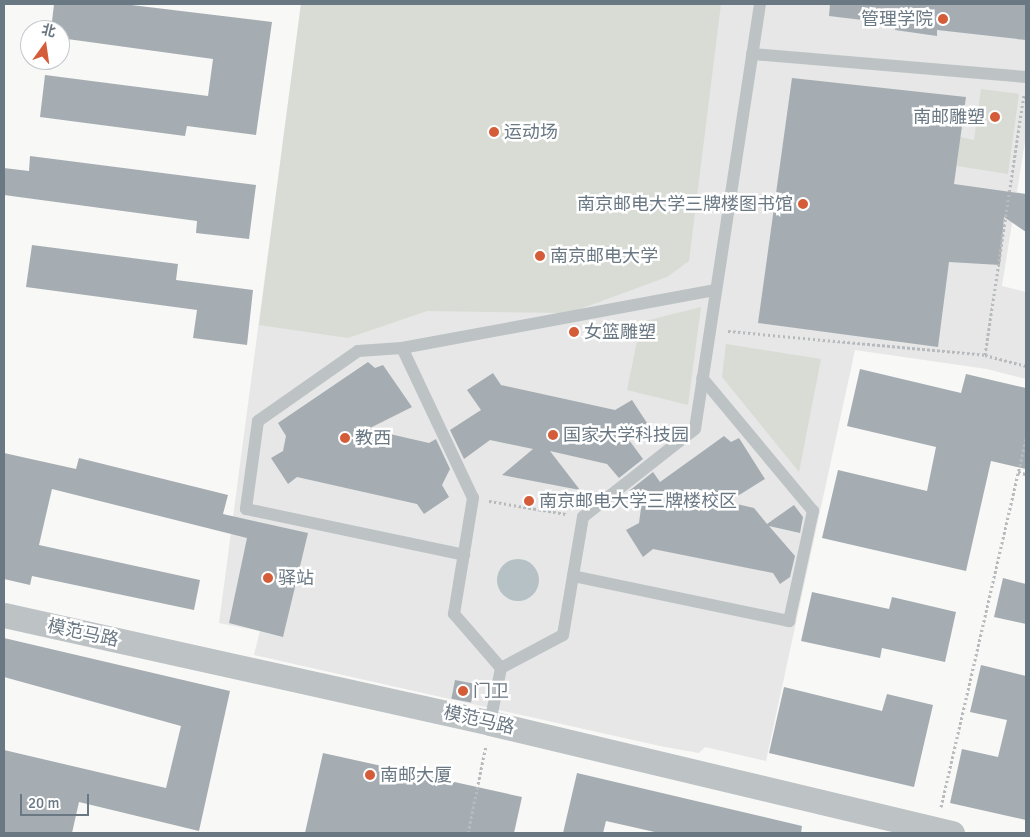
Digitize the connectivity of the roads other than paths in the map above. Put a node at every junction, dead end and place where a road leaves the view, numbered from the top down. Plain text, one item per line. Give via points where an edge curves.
1 (760, 4) edge
2 (752, 54) junction
3 (1026, 83) edge
4 (716, 290) junction
5 (402, 348) junction
6 (702, 378) junction
7 (464, 555) junction
8 (573, 576) junction
9 (4, 615) edge
10 (501, 668) junction
11 (490, 723) junction
12 (944, 831) edge

1 - 2 lane
2 - 3 lane
2 - 4 lane
4 - 5 lane
4 - 6 lane
5 - 7 lane via 473,498
5 - 7 lane via 358,351 258,421 246,509
6 - 8 lane via 695,429 583,517
6 - 8 lane via 813,511 788,621
7 - 10 lane via 454,614
8 - 10 lane via 563,635
9 - 11 street, 模范马路
10 - 11 lane
11 - 12 street, 模范马路

